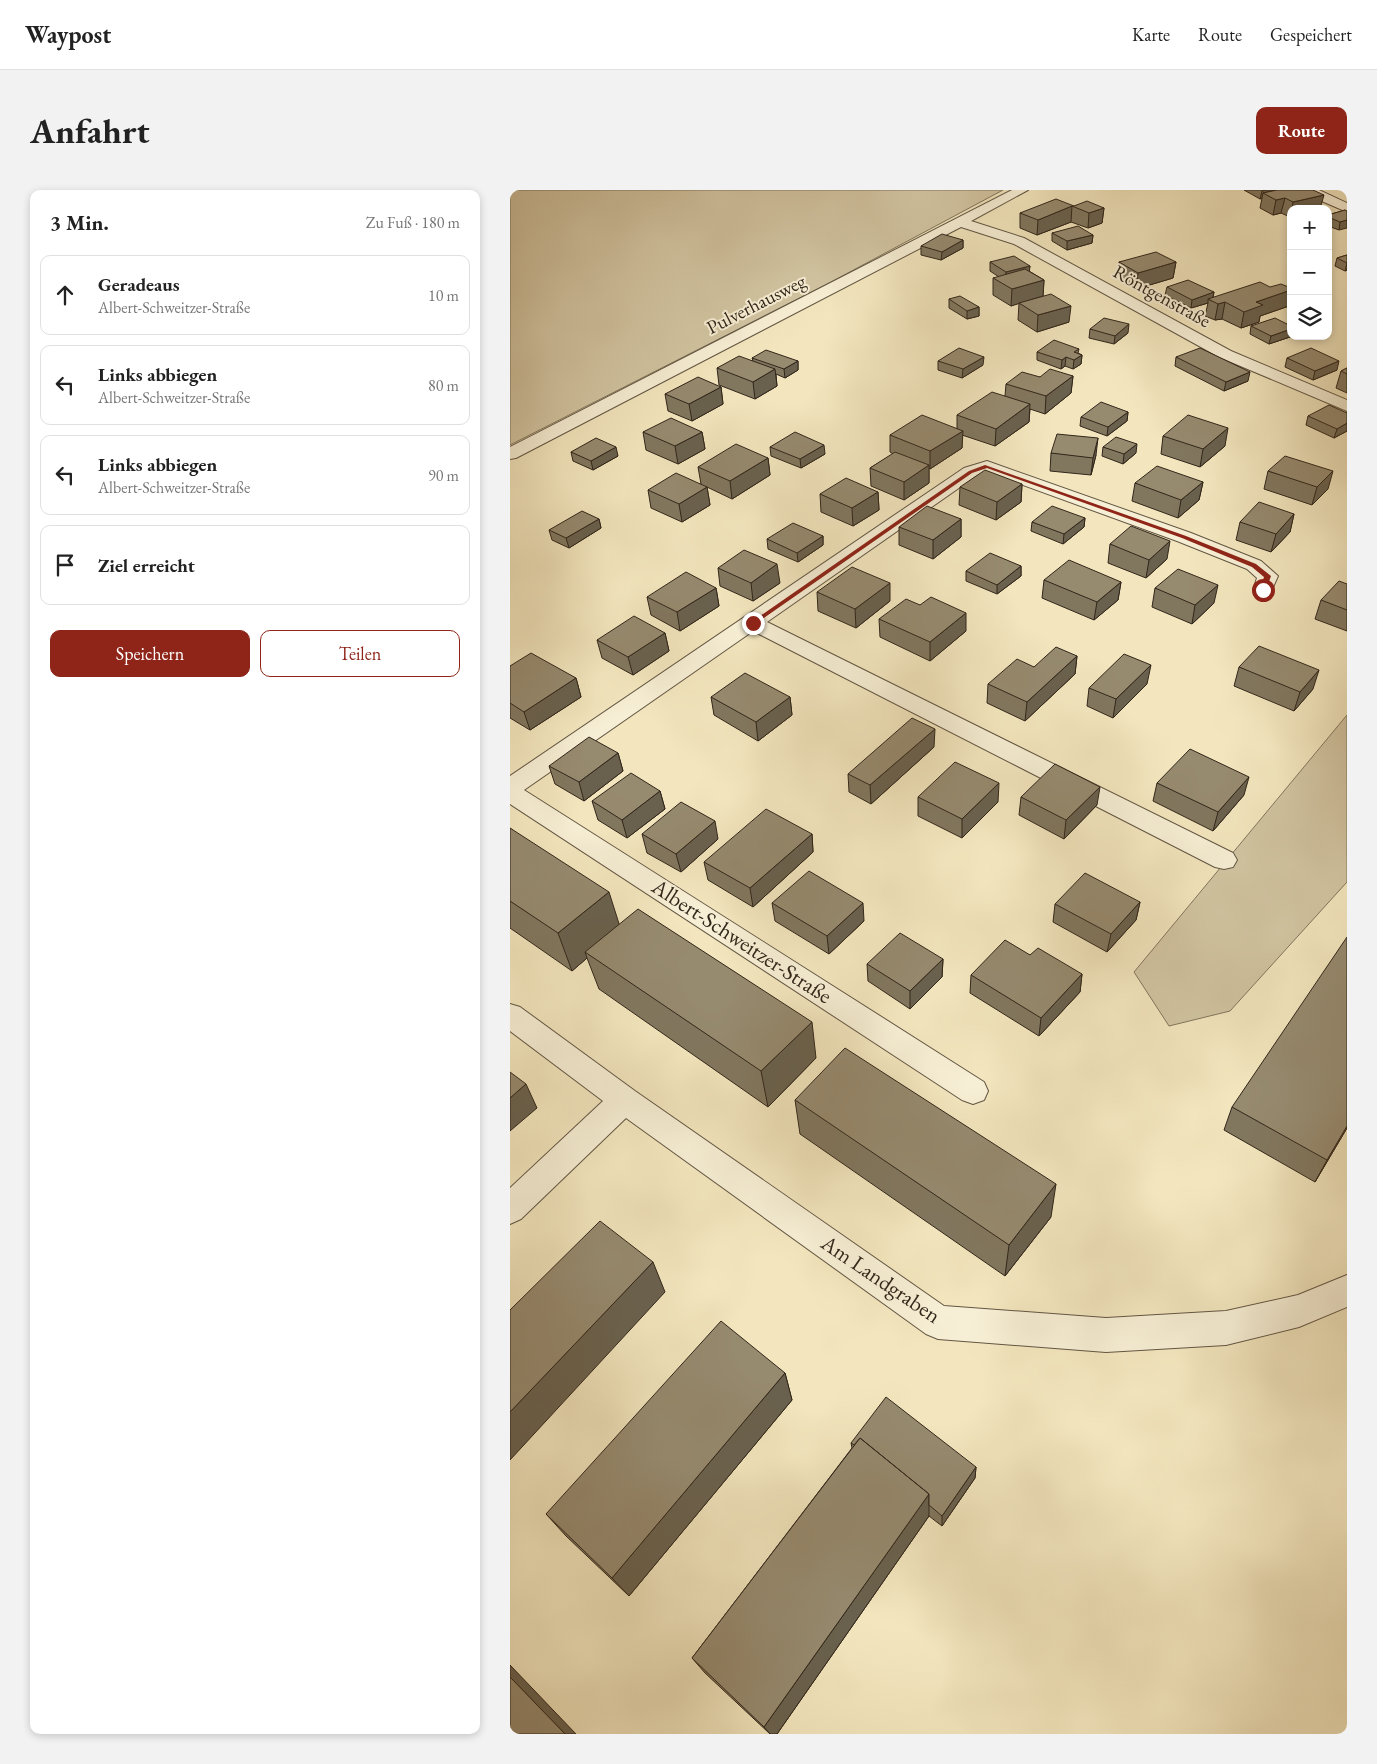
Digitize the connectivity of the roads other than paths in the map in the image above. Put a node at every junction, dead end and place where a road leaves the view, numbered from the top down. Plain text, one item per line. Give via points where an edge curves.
1 (1022, 190) edge
2 (1308, 190) edge
3 (1347, 208) edge
4 (959, 222) junction
5 (1347, 406) edge
6 (510, 454) edge
7 (1263, 590) dead end
8 (753, 623) junction
9 (510, 788) edge
10 (510, 792) edge
11 (1224, 860) dead end
12 (510, 1015) edge
13 (974, 1091) dead end
14 (624, 1100) junction
15 (510, 1209) edge
16 (1347, 1291) edge

1 - 4 street, Pulverhausweg
2 - 3 street
4 - 5 street, Röntgenstraße via 1019,241 1225,354
4 - 6 street, Pulverhausweg
7 - 8 street via 1268,576 1254,565 987,466 970,472
8 - 9 street
8 - 11 street
10 - 13 street, Albert-Schweitzer-Straße
12 - 14 street, Am Landgraben
14 - 15 street
14 - 16 street, Am Landgraben via 938,1322 1106,1335 1226,1328 1299,1311

